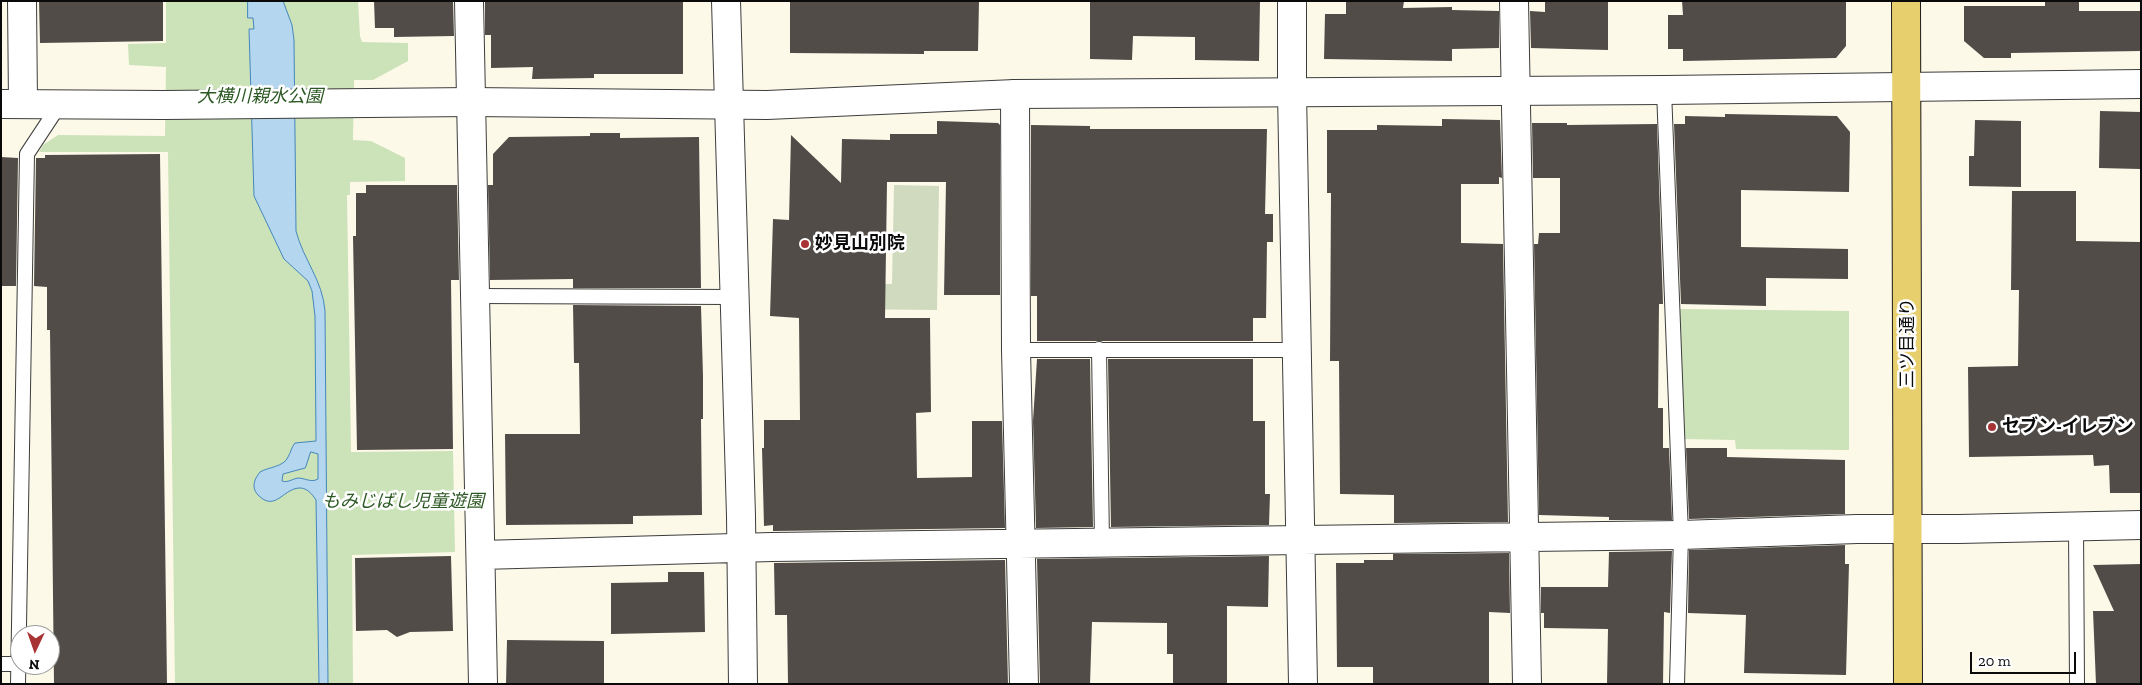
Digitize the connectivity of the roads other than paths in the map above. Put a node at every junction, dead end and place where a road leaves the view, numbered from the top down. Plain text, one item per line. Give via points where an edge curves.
1 (22, 1) edge
2 (469, 1) edge
3 (726, 1) edge
4 (1292, 1) edge
5 (1514, 1) edge
6 (1906, 1) edge
7 (2141, 84) edge
8 (1907, 87) junction
9 (1664, 90) junction
10 (1517, 91) junction
11 (1292, 92) junction
12 (1015, 94) junction
13 (471, 102) junction
14 (12, 103) edge
15 (60, 104) junction
16 (728, 105) junction
17 (475, 296) junction
18 (733, 297) junction
19 (1016, 350) junction
20 (1099, 350) junction
21 (1297, 350) junction
22 (2141, 526) edge
23 (2076, 527) junction
24 (1908, 530) junction
25 (1681, 535) junction
26 (1525, 537) junction
27 (1300, 540) junction
28 (1102, 542) junction
29 (1021, 545) junction
30 (742, 548) junction
31 (481, 555) junction
32 (18, 625) edge
33 (483, 684) edge
34 (743, 684) edge
35 (1024, 684) edge
36 (1303, 684) edge
37 (1527, 684) edge
38 (1677, 684) edge
39 (1908, 684) edge
40 (2077, 684) edge

1 - 14 street
2 - 13 street
3 - 16 street
4 - 11 street
5 - 10 street
6 - 8 main road, 三ツ目通り
7 - 8 street
8 - 9 street
8 - 24 main road, 三ツ目通り
9 - 10 street
9 - 25 lane
10 - 11 street
10 - 26 street
11 - 12 street
11 - 21 street
12 - 16 street
12 - 19 street
13 - 15 street
13 - 16 street
13 - 17 street
14 - 15 street
15 - 32 lane via 26,154
16 - 18 street
17 - 18 lane
17 - 31 street
18 - 30 street
19 - 20 lane
19 - 29 street
20 - 21 lane
20 - 28 lane
21 - 27 street
22 - 23 street
23 - 24 street
23 - 40 lane
24 - 25 street
24 - 39 main road, 三ツ目通り
25 - 26 street
25 - 38 lane
26 - 27 street
26 - 37 street
27 - 28 street
27 - 36 street
28 - 29 street
29 - 30 street
29 - 35 street
30 - 31 street
30 - 34 street
31 - 33 street

